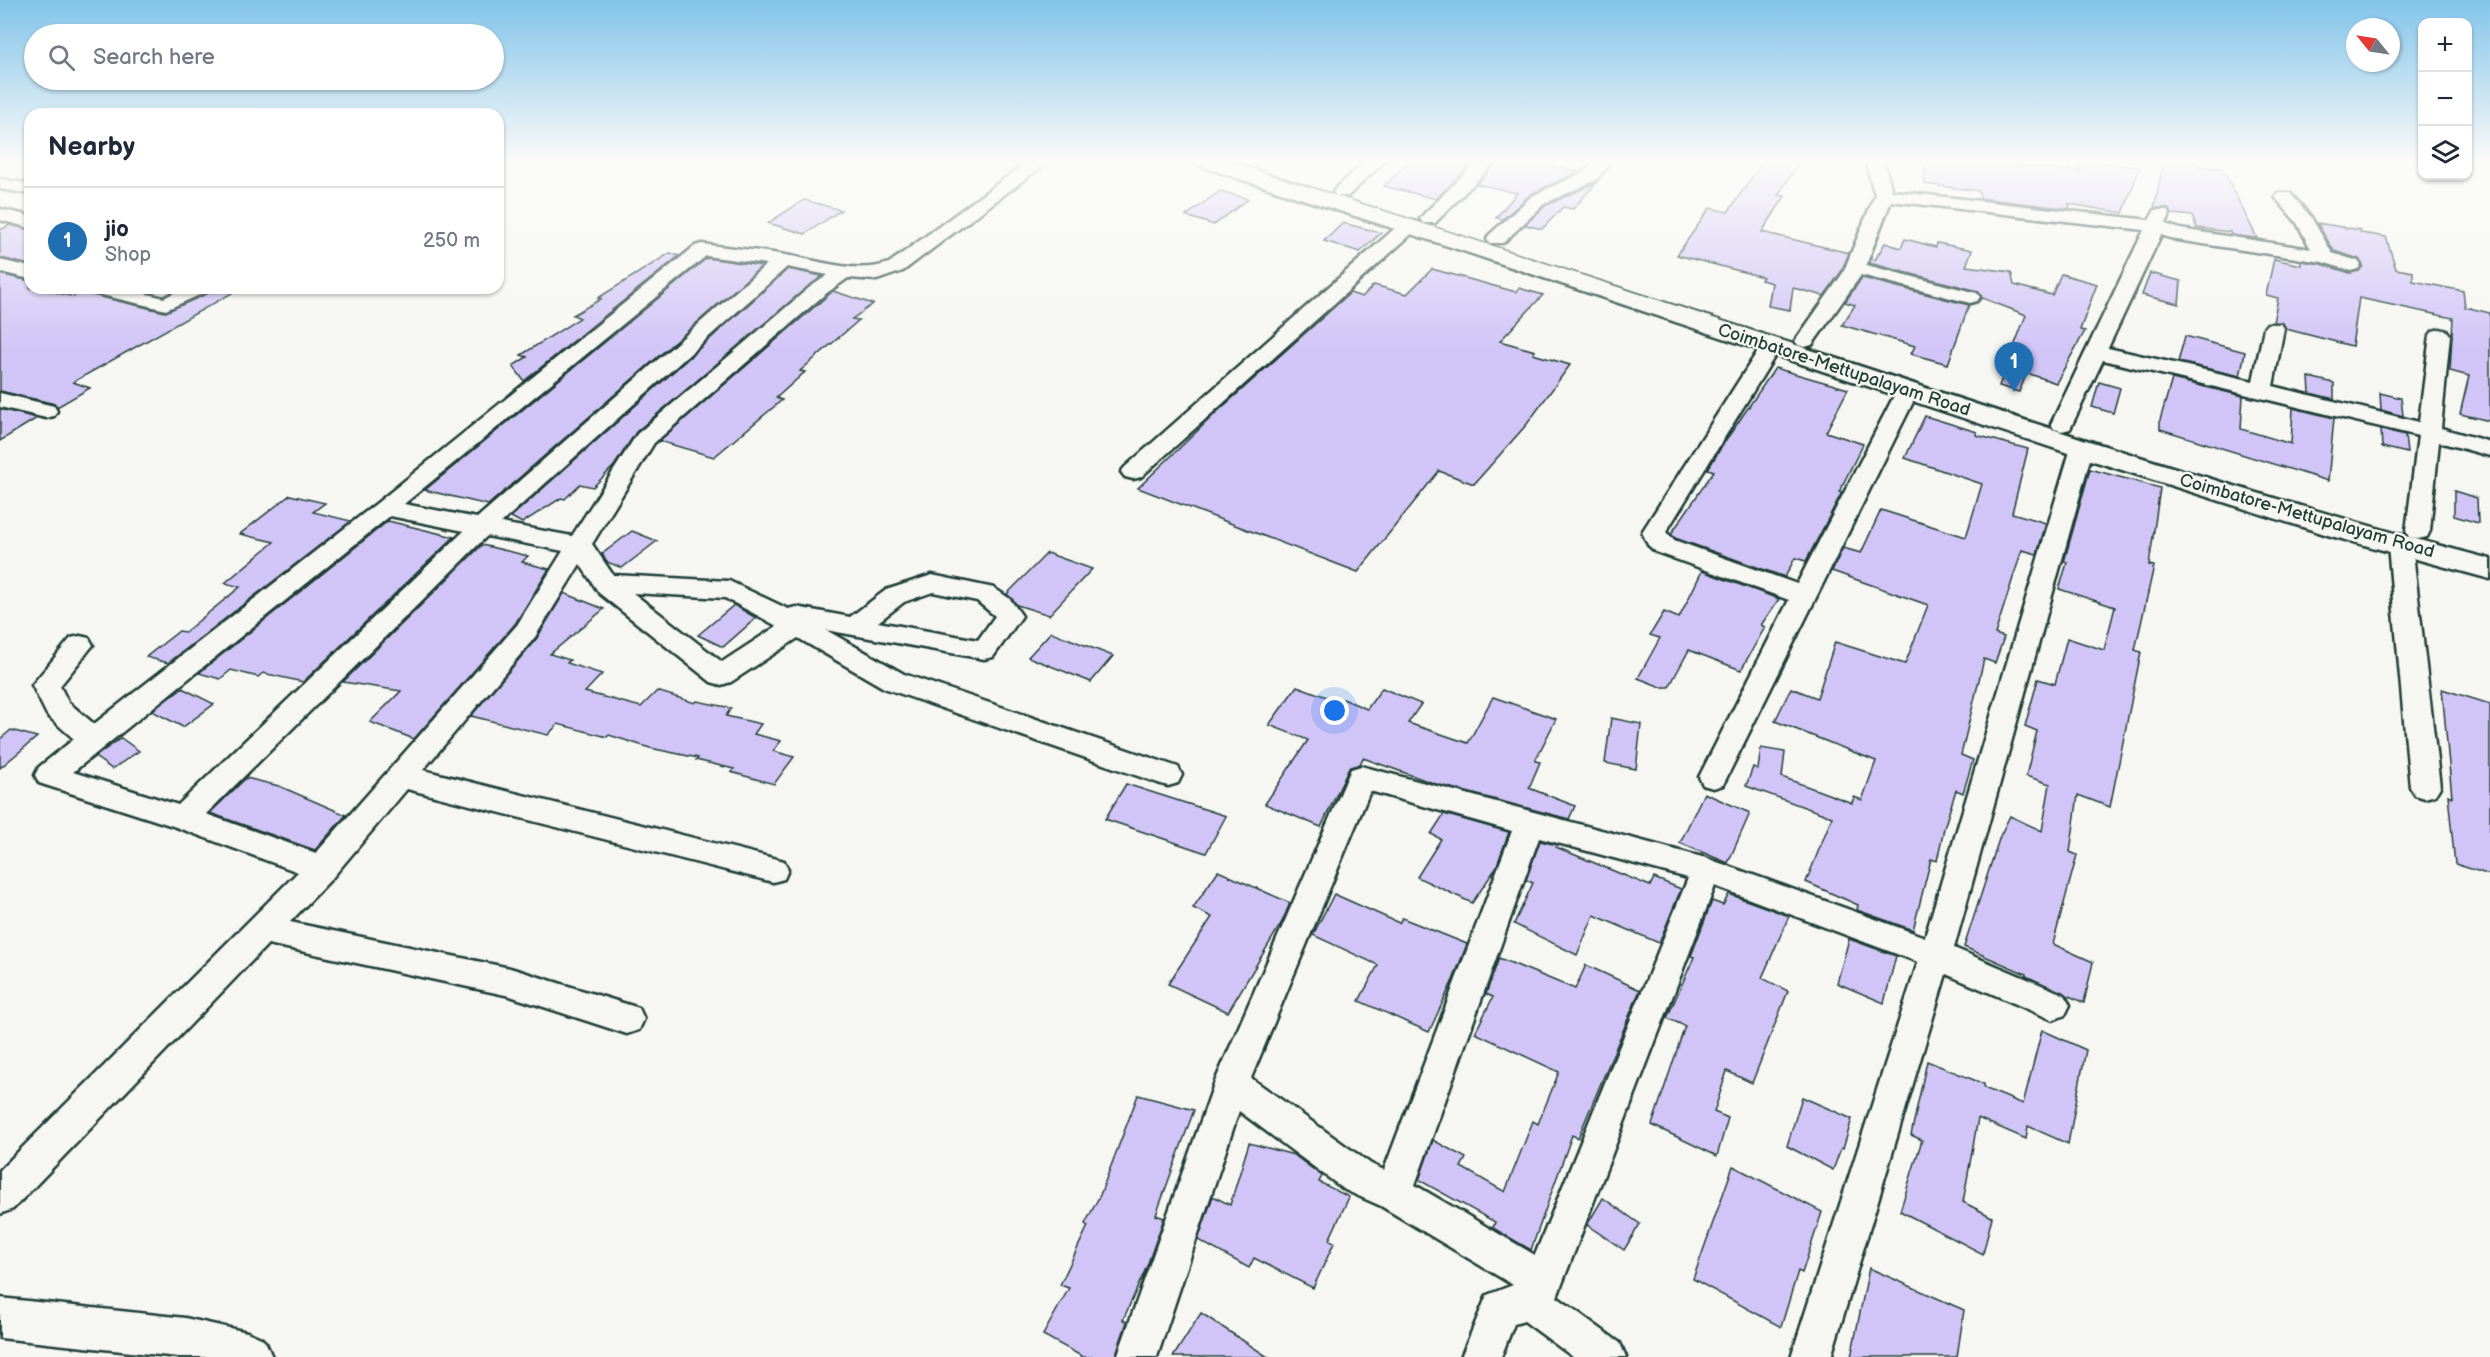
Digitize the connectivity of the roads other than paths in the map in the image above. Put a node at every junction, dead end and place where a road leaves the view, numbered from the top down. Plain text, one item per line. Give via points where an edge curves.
1 (955, 223) edge
2 (1417, 223) edge
3 (1423, 223) edge
4 (1425, 223) edge
5 (1513, 223) edge
6 (1873, 223) edge
7 (2155, 223) edge
8 (2162, 223) edge
9 (2307, 223) edge
10 (1496, 239) junction
11 (2325, 257) junction
12 (783, 260) junction
13 (2351, 265) dead end
14 (0, 266) edge
15 (1855, 268) junction
16 (24, 272) edge
17 (844, 272) junction
18 (122, 294) edge
19 (187, 294) edge
20 (1970, 297) dead end
21 (2274, 328) dead end
22 (2440, 335) dead end
23 (1805, 341) junction
24 (1771, 346) junction
25 (2096, 352) junction
26 (2262, 390) junction
27 (1907, 392) junction
28 (0, 400) edge
29 (45, 411) dead end
30 (2430, 432) junction
31 (2074, 437) junction
32 (2490, 449) edge
33 (1133, 472) dead end
34 (385, 508) junction
35 (481, 528) junction
36 (2409, 538) junction
37 (581, 546) junction
38 (2490, 551) edge
39 (2490, 569) edge
40 (605, 583) junction
41 (1804, 596) junction
42 (775, 613) junction
43 (798, 625) junction
44 (854, 627) junction
45 (80, 645) dead end
46 (93, 740) junction
47 (401, 776) junction
48 (1168, 776) dead end
49 (1713, 777) dead end
50 (2425, 787) dead end
51 (183, 818) junction
52 (1529, 824) junction
53 (322, 868) junction
54 (773, 870) dead end
55 (1706, 870) junction
56 (261, 929) junction
57 (1936, 955) junction
58 (2053, 1005) dead end
59 (627, 1019) dead end
60 (1231, 1084) junction
61 (1394, 1193) junction
62 (0, 1196) edge
63 (1536, 1291) junction
64 (0, 1318) edge
65 (252, 1357) edge
66 (1137, 1357) edge
67 (1480, 1357) edge
68 (1606, 1357) edge
69 (1811, 1357) edge

1 - 17 street via 896,267 877,274
2 - 33 street
3 - 24 highway, Coimbatore-Mettupalayam Road
4 - 10 highway
5 - 10 street
6 - 15 street
7 - 25 street
8 - 11 street via 2177,234
9 - 11 street
10 - 23 highway
11 - 13 street
12 - 17 street
12 - 34 street via 702,250
12 - 35 street
14 - 16 street
15 - 20 street
15 - 23 street
17 - 37 street via 645,439
18 - 19 street via 166,304
21 - 26 street
22 - 30 street
23 - 31 highway
24 - 27 highway, Coimbatore-Mettupalayam Road
24 - 41 street via 1654,532 1665,546
25 - 26 street
25 - 31 street
26 - 30 street
27 - 31 highway, Coimbatore-Mettupalayam Road
27 - 41 street
28 - 29 street
30 - 32 street
30 - 36 street
31 - 36 highway
31 - 57 street
34 - 35 street
34 - 46 street
35 - 37 street
35 - 51 street
36 - 38 highway
36 - 39 highway, Coimbatore-Mettupalayam Road
36 - 50 street
37 - 40 street
37 - 47 street via 526,631
40 - 42 street via 729,590
40 - 43 street via 721,675
41 - 49 street
42 - 43 street
42 - 44 street
43 - 48 street via 894,681
44 - 44 street via 984,650 1009,616 985,594 932,583 895,596
45 - 46 street via 46,685 57,708
46 - 51 street via 49,775
47 - 53 street
47 - 54 street
51 - 53 street
52 - 55 street
52 - 60 street via 1361,777
52 - 61 street
53 - 56 street
55 - 57 street
55 - 63 street
56 - 59 street via 510,982
56 - 62 street
57 - 58 street
57 - 69 street
60 - 61 street via 1358,1177
60 - 66 street
61 - 63 street
63 - 67 street via 1501,1309
63 - 68 street
64 - 65 street via 184,1338 247,1352

